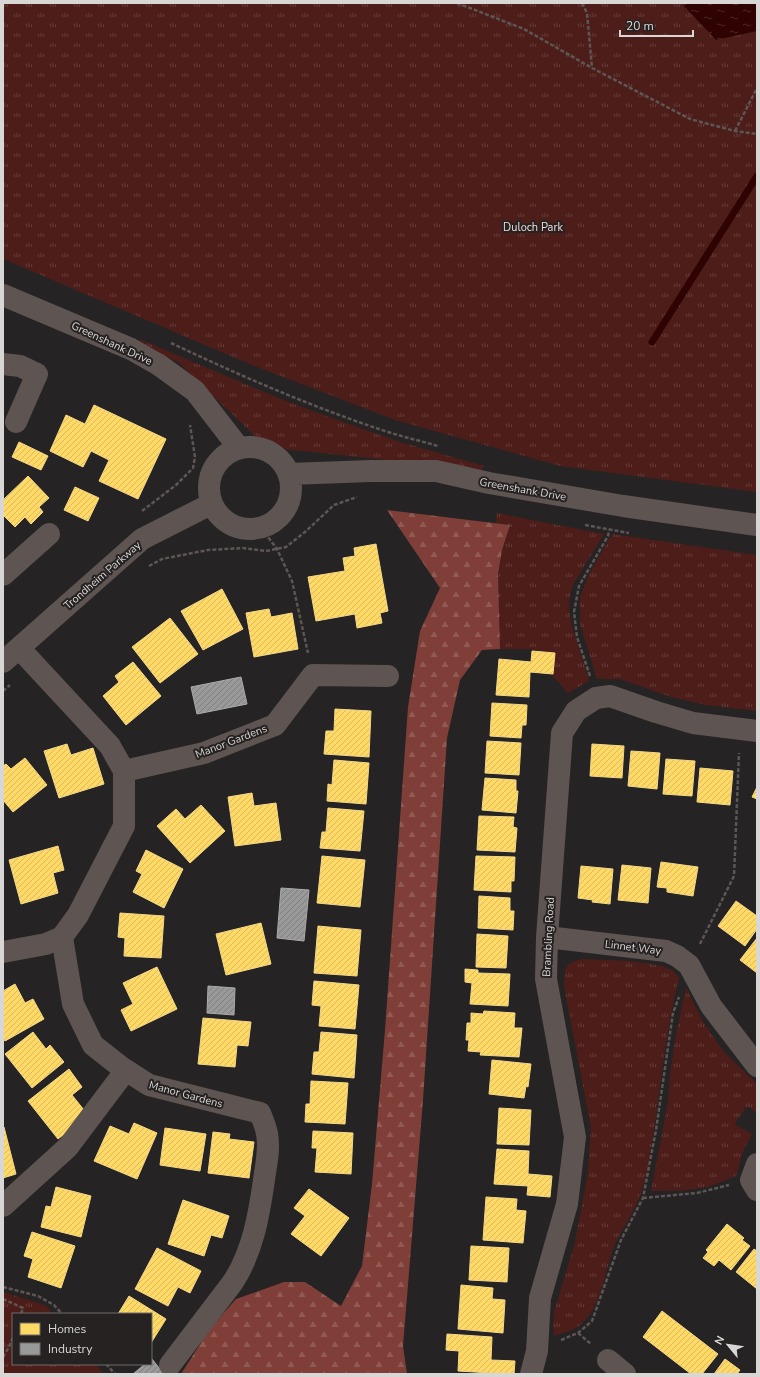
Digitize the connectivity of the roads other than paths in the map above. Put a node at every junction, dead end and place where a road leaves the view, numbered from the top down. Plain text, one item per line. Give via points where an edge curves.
1 (3, 295) edge
2 (3, 364) edge
3 (16, 422) dead end
4 (238, 448) junction
5 (289, 474) junction
6 (211, 504) junction
7 (757, 525) edge
8 (48, 534) dead end
9 (3, 575) edge
10 (11, 655) edge
11 (388, 676) dead end
12 (748, 730) edge
13 (124, 771) junction
14 (62, 937) junction
15 (547, 937) junction
16 (3, 952) edge
17 (757, 1066) edge
18 (126, 1070) junction
19 (3, 1206) edge
20 (608, 1360) dead end
21 (170, 1365) dead end
22 (531, 1374) edge
23 (625, 1374) edge

1 - 4 street, Greenshank Drive via 131,349 159,365 195,392
2 - 3 street via 20,366 37,374
4 - 5 street via 251,446 274,454
4 - 6 street via 226,454 216,464 210,476 208,490
5 - 6 street via 289,500 283,512 274,522 261,528 237,528 217,514
5 - 7 street, Greenshank Drive via 436,471 616,505
6 - 10 street, Trondheim Parkway via 142,539
8 - 9 street
10 - 13 street via 34,664 110,746
11 - 13 street, Manor Gardens via 313,675 274,725 204,753
12 - 15 street, Brambling Road via 693,723 610,696 596,698 576,711 562,733
13 - 14 street via 124,826 78,915
14 - 16 street via 46,944
14 - 18 street, Manor Gardens via 73,1004 93,1045
15 - 17 street, Linnet Way via 666,951 678,956 689,965 711,1006
15 - 22 street, Brambling Road via 546,979 575,1137 567,1204 540,1298 537,1351
18 - 19 street via 68,1147
18 - 21 street, Manor Gardens via 149,1085 260,1113 267,1132 268,1151 259,1214 242,1268
20 - 23 street

